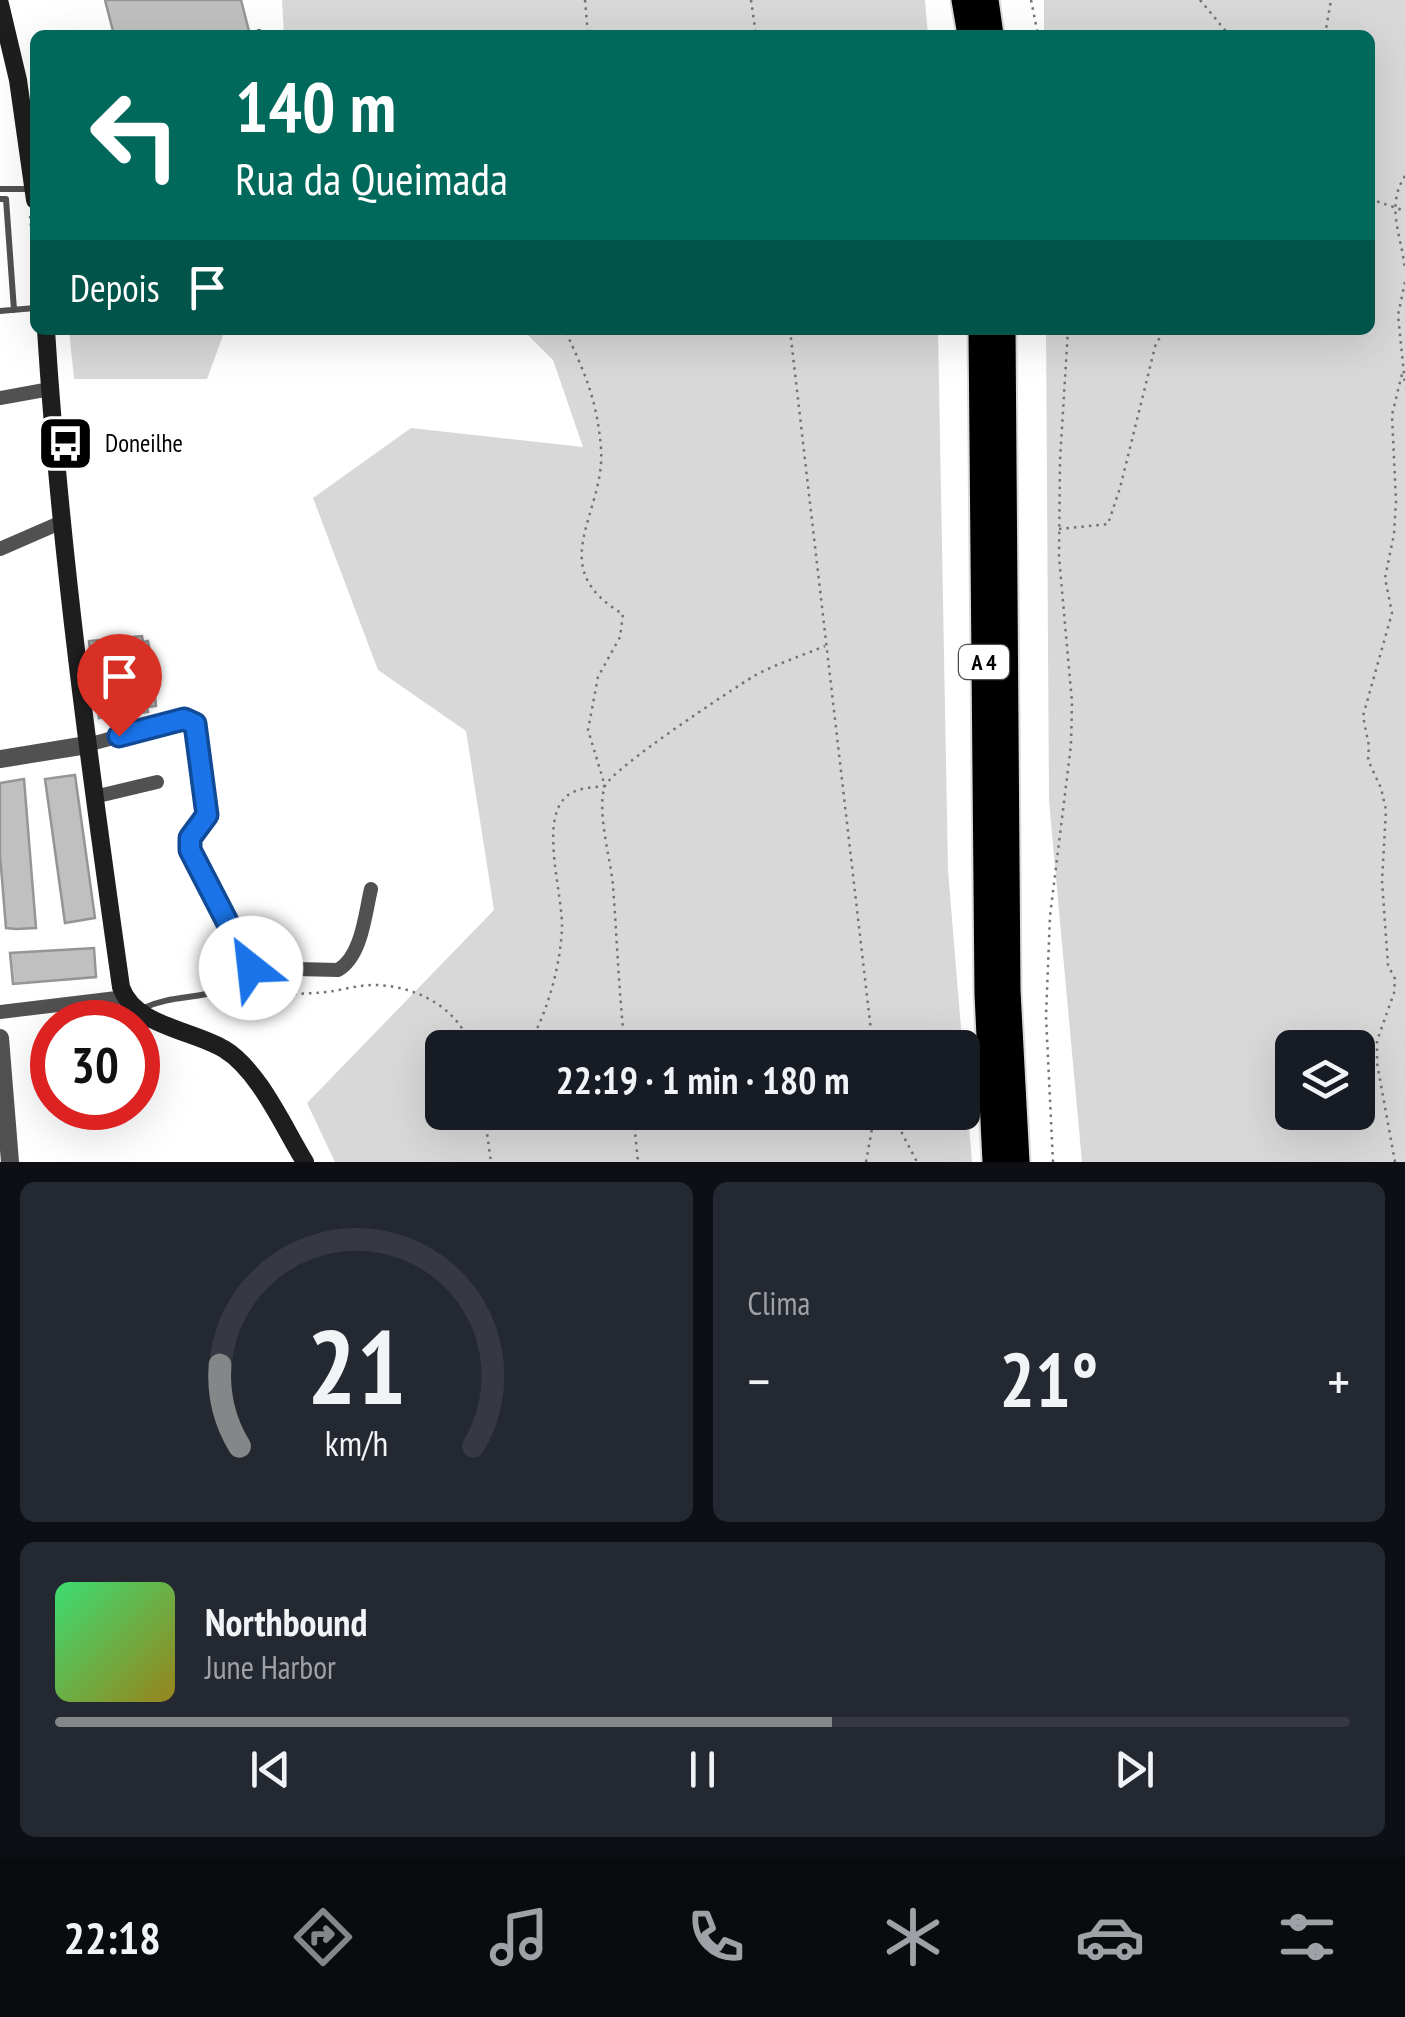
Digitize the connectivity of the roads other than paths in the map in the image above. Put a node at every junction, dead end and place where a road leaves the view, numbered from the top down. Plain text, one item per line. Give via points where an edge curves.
1 (964, 0) edge
2 (986, 0) edge
3 (0, 4) edge
4 (969, 30) edge
5 (990, 30) edge
6 (30, 162) edge
7 (0, 189) edge
8 (30, 189) edge
9 (0, 198) edge
10 (30, 308) edge
11 (14, 310) junction
12 (0, 311) edge
13 (46, 335) edge
14 (981, 335) edge
15 (1003, 335) edge
16 (50, 389) junction
17 (0, 398) edge
18 (62, 522) junction
19 (0, 549) edge
20 (87, 745) junction
21 (0, 759) edge
22 (157, 782) dead end
23 (94, 798) junction
24 (371, 888) dead end
25 (251, 968) junction
26 (130, 1000) edge
27 (160, 1001) edge
28 (30, 1010) edge
29 (0, 1012) edge
30 (160, 1018) edge
31 (0, 1038) edge
32 (10, 1162) edge
33 (305, 1162) edge
34 (995, 1162) edge
35 (1017, 1162) edge

1 - 4 highway
2 - 5 highway
3 - 6 main road
7 - 8 lane
9 - 11 lane via 6,199
10 - 11 lane
11 - 12 lane
13 - 16 main road
14 - 34 highway, A 4 via 986,994
15 - 35 highway, A 4 via 1008,991
16 - 17 street
16 - 18 main road
18 - 19 street
18 - 20 main road
20 - 21 street
20 - 23 main road
20 - 25 street via 184,719 195,724 207,815 190,838 190,850
22 - 23 street
23 - 26 main road
24 - 25 street via 348,964 338,970
25 - 27 lane via 212,996
28 - 29 street
30 - 33 main road via 226,1050 250,1070
31 - 32 street

